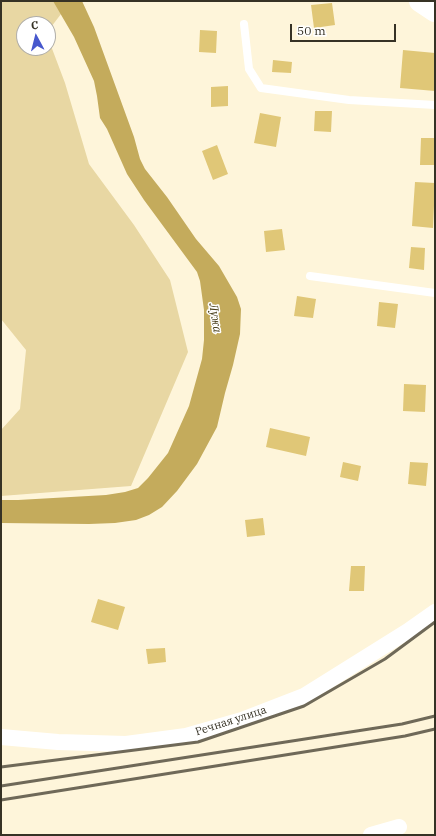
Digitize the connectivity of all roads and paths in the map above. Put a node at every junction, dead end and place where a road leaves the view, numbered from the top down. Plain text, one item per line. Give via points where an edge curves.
1 (420, 1) edge
2 (435, 11) edge
3 (244, 24) dead end
4 (435, 105) edge
5 (310, 276) dead end
6 (435, 293) edge
7 (435, 612) edge
8 (1, 737) edge
9 (399, 827) dead end
10 (371, 835) edge

1 - 2 street
3 - 4 lane via 249,69 261,88 348,100
5 - 6 lane
7 - 8 street, Речная улица via 304,696 242,720 186,736 126,744
9 - 10 street

